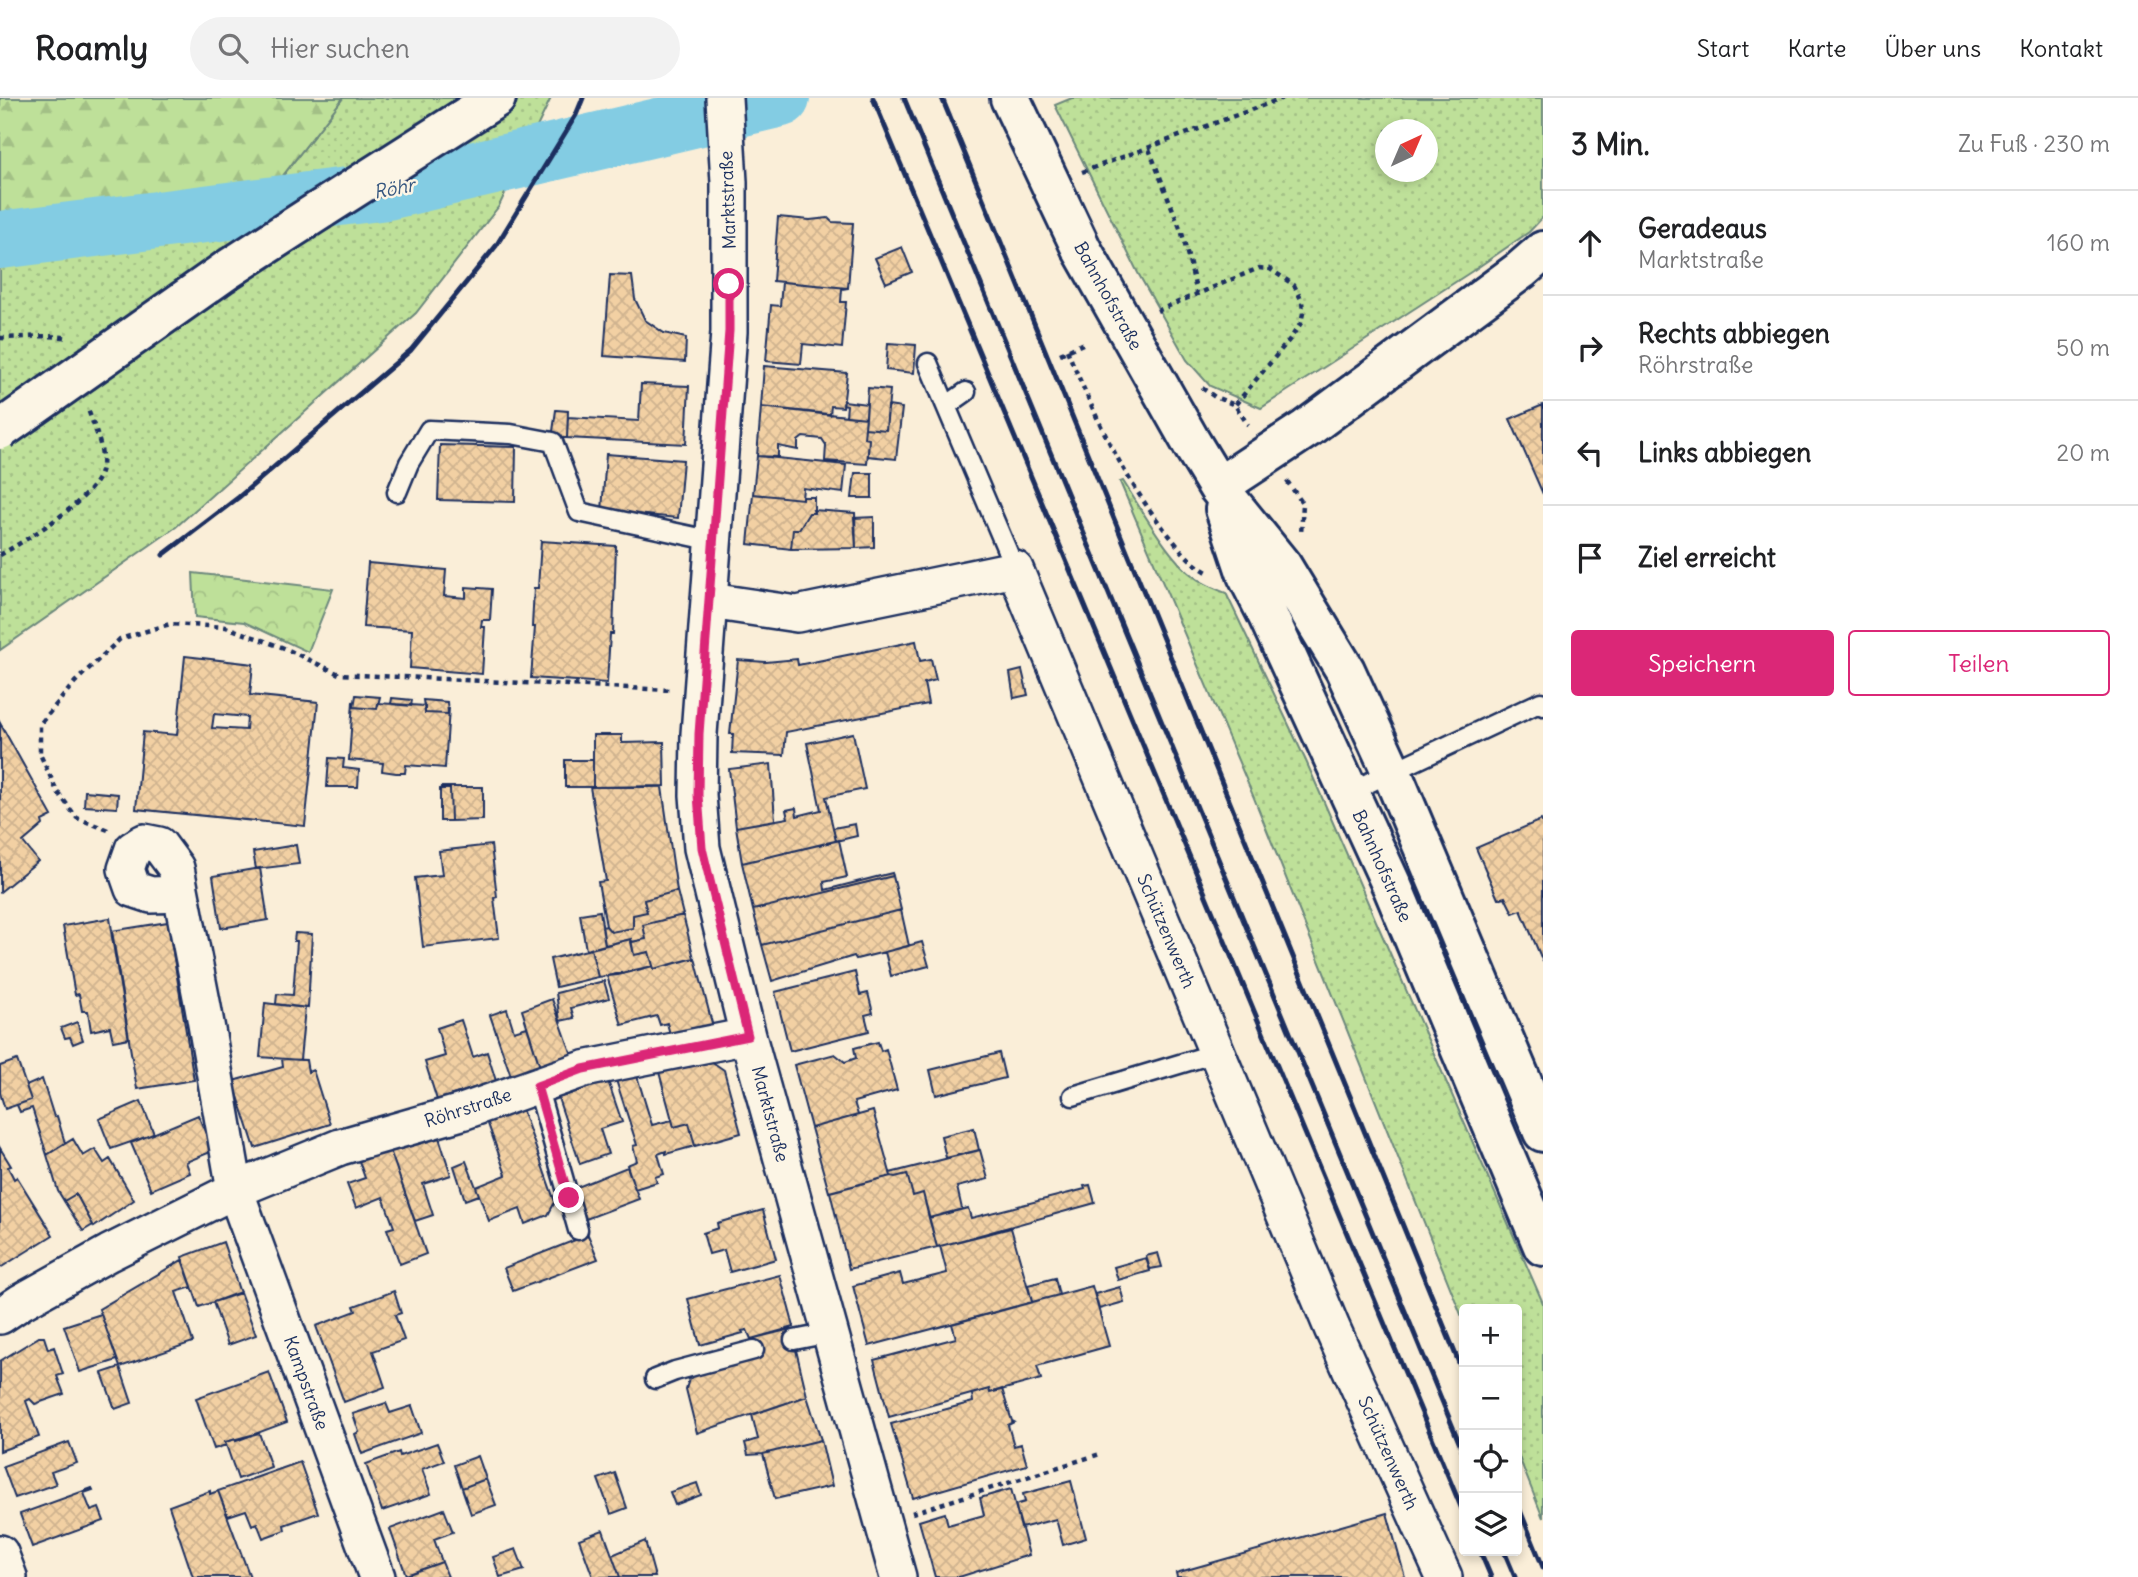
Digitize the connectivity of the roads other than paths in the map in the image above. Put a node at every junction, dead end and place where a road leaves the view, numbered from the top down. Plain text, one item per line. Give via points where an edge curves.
1 (496, 98) edge
2 (724, 98) edge
3 (1010, 98) edge
4 (1543, 251) edge
5 (928, 363) dead end
6 (966, 392) dead end
7 (946, 405) junction
8 (0, 430) edge
9 (1218, 487) junction
10 (397, 492) dead end
11 (714, 541) junction
12 (1015, 569) junction
13 (710, 601) junction
14 (1543, 706) edge
15 (1392, 773) junction
16 (1349, 792) junction
17 (133, 849) road end
18 (748, 1036) junction
19 (1216, 1053) junction
20 (537, 1086) junction
21 (1073, 1096) dead end
22 (1540, 1123) edge
23 (235, 1190) junction
24 (578, 1230) dead end
25 (1543, 1246) edge
26 (0, 1316) edge
27 (830, 1333) junction
28 (794, 1340) dead end
29 (754, 1350) dead end
30 (655, 1379) dead end
31 (0, 1553) edge
32 (9, 1577) edge
33 (377, 1577) edge
34 (898, 1577) edge
35 (1444, 1577) edge

1 - 8 street, bridge via 228,270
2 - 11 street, Marktstraße via 729,331
3 - 9 street, Bahnhofstraße via 1081,248
4 - 9 street via 1306,429
5 - 7 lane
6 - 7 lane
7 - 12 lane
9 - 15 street, Bahnhofstraße via 1294,586 1345,670
9 - 16 street, Bahnhofstraße via 1247,575
10 - 11 lane via 429,430 511,433 552,442 579,512
11 - 13 street, Marktstraße
12 - 13 street via 797,614
12 - 19 street, Schützenwerth
13 - 18 street, Marktstraße via 698,795 702,848
14 - 15 lane via 1541,702
15 - 16 lane
15 - 22 street, Bahnhofstraße
16 - 25 street, Bahnhofstraße
17 - 23 street via 127,869 133,889 150,895 181,894
18 - 20 street, Röhrstraße via 583,1069
18 - 27 street, Marktstraße
19 - 21 lane
19 - 35 street, Schützenwerth
20 - 23 street, Röhrstraße via 340,1147
20 - 24 lane
23 - 26 street, Röhrstraße via 109,1253
23 - 33 street, Kampstraße
27 - 28 lane
27 - 34 street, Marktstraße
29 - 30 lane
31 - 32 street

